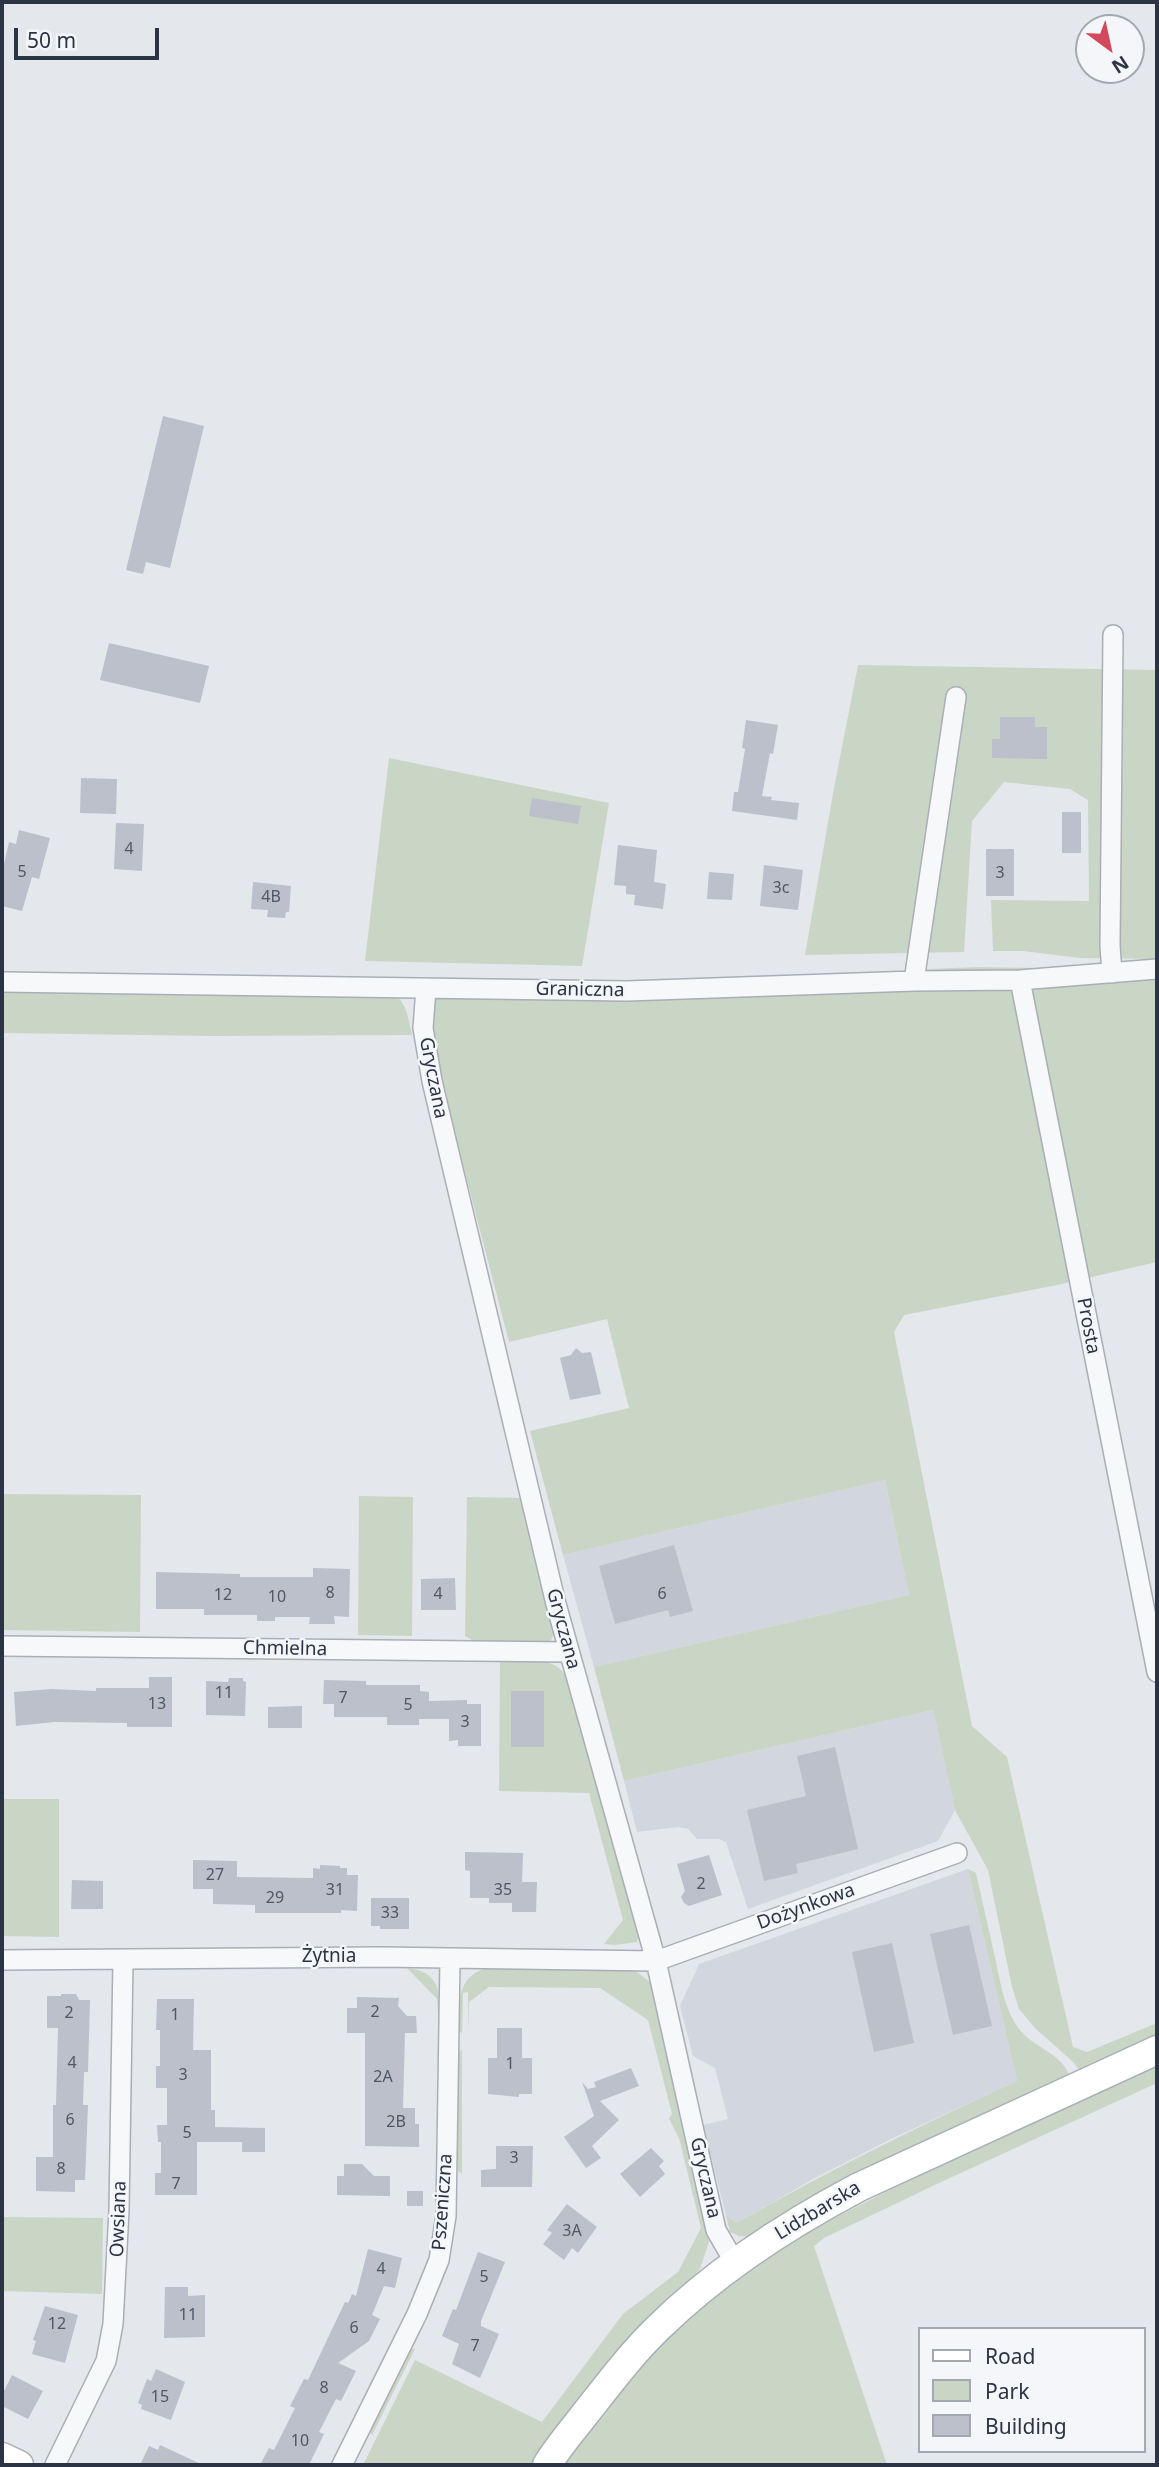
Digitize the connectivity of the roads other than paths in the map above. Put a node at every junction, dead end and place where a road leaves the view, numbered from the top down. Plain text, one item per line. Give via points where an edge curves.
1 (1113, 635) dead end
2 (956, 697) dead end
3 (1157, 969) edge
4 (1112, 973) junction
5 (914, 981) junction
6 (1020, 981) junction
7 (2, 982) edge
8 (426, 988) junction
9 (2, 1646) edge
10 (569, 1652) junction
11 (1157, 1672) edge
12 (957, 1853) dead end
13 (450, 1959) junction
14 (2, 1960) edge
15 (122, 1960) junction
16 (656, 1961) junction
17 (1157, 2050) edge
18 (735, 2263) junction
19 (2, 2457) edge
20 (19, 2465) edge
21 (55, 2465) edge
22 (342, 2465) edge
23 (547, 2465) edge

1 - 4 street
2 - 5 street
3 - 4 street, Graniczna
4 - 6 street, Graniczna
5 - 6 street, Graniczna
5 - 8 street, Graniczna via 627,991
6 - 11 street, Prosta
7 - 8 street, Graniczna
8 - 10 street, Gryczana via 423,1028 432,1080
9 - 10 street, Chmielna
10 - 16 street, Gryczana
12 - 16 street, Dożynkowa
13 - 15 street, Żytnia
13 - 16 street, Żytnia
13 - 22 street, Pszeniczna via 446,2216 439,2260
14 - 15 street, Żytnia
15 - 21 street, Owsiana via 113,2324 106,2361
16 - 18 street, Gryczana via 716,2230
17 - 18 main road, Lidzbarska via 871,2181
18 - 23 main road, Lidzbarska via 657,2328
19 - 20 main road

